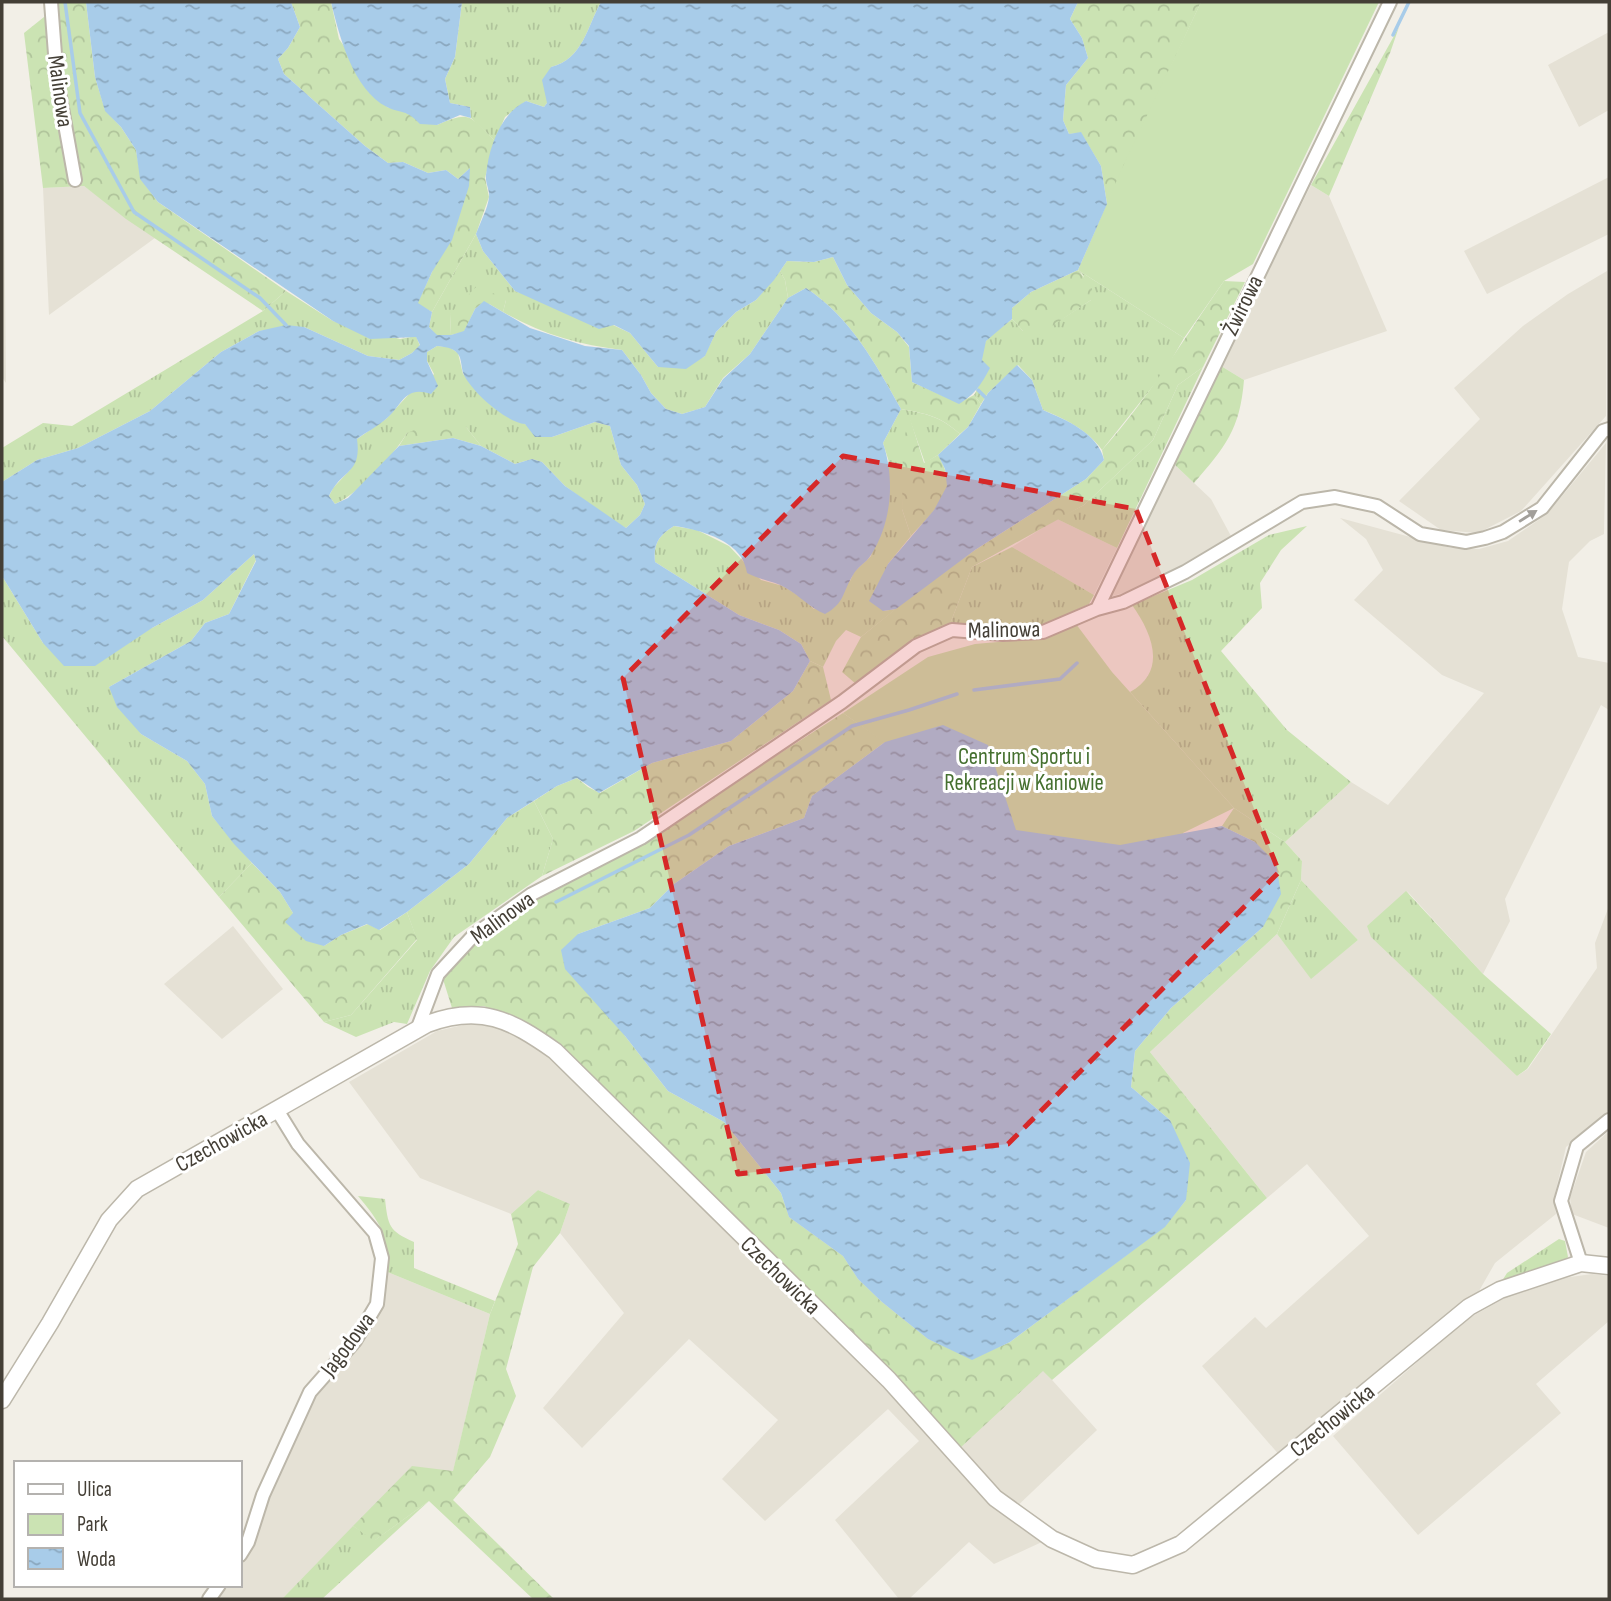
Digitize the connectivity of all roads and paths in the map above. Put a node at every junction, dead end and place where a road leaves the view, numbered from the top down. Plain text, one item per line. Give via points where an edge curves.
1 (51, 2) edge
2 (1390, 2) edge
3 (75, 180) dead end
4 (1609, 429) edge
5 (1097, 609) junction
6 (417, 1030) junction
7 (277, 1110) junction
8 (1609, 1120) edge
9 (1581, 1263) junction
10 (1609, 1266) edge
11 (2, 1400) edge
12 (242, 1552) edge

1 - 3 street, Malinowa via 57,80
2 - 5 street, Żwirowa
5 -> 4 street, Malinowa via 1123,602 1185,572 1302,502 1335,497 1377,506 1420,534 1466,542 1503,532 1542,508
5 - 6 street, Malinowa via 1043,632 952,630 916,646 842,702 640,838 532,894 474,934 434,982
6 - 7 street, Czechowicka
6 - 9 street, Czechowicka via 440,1019 484,1015 521,1027 555,1051 890,1380 995,1499 1052,1539 1096,1559 1133,1565 1181,1544 1469,1307 1500,1290
7 - 11 street, Czechowicka via 152,1179 123,1202
7 - 12 street, Jagodowa via 298,1144 374,1233 382,1258 377,1304 355,1341 310,1392
8 - 9 street via 1577,1146 1561,1200
9 - 10 street, Czechowicka

